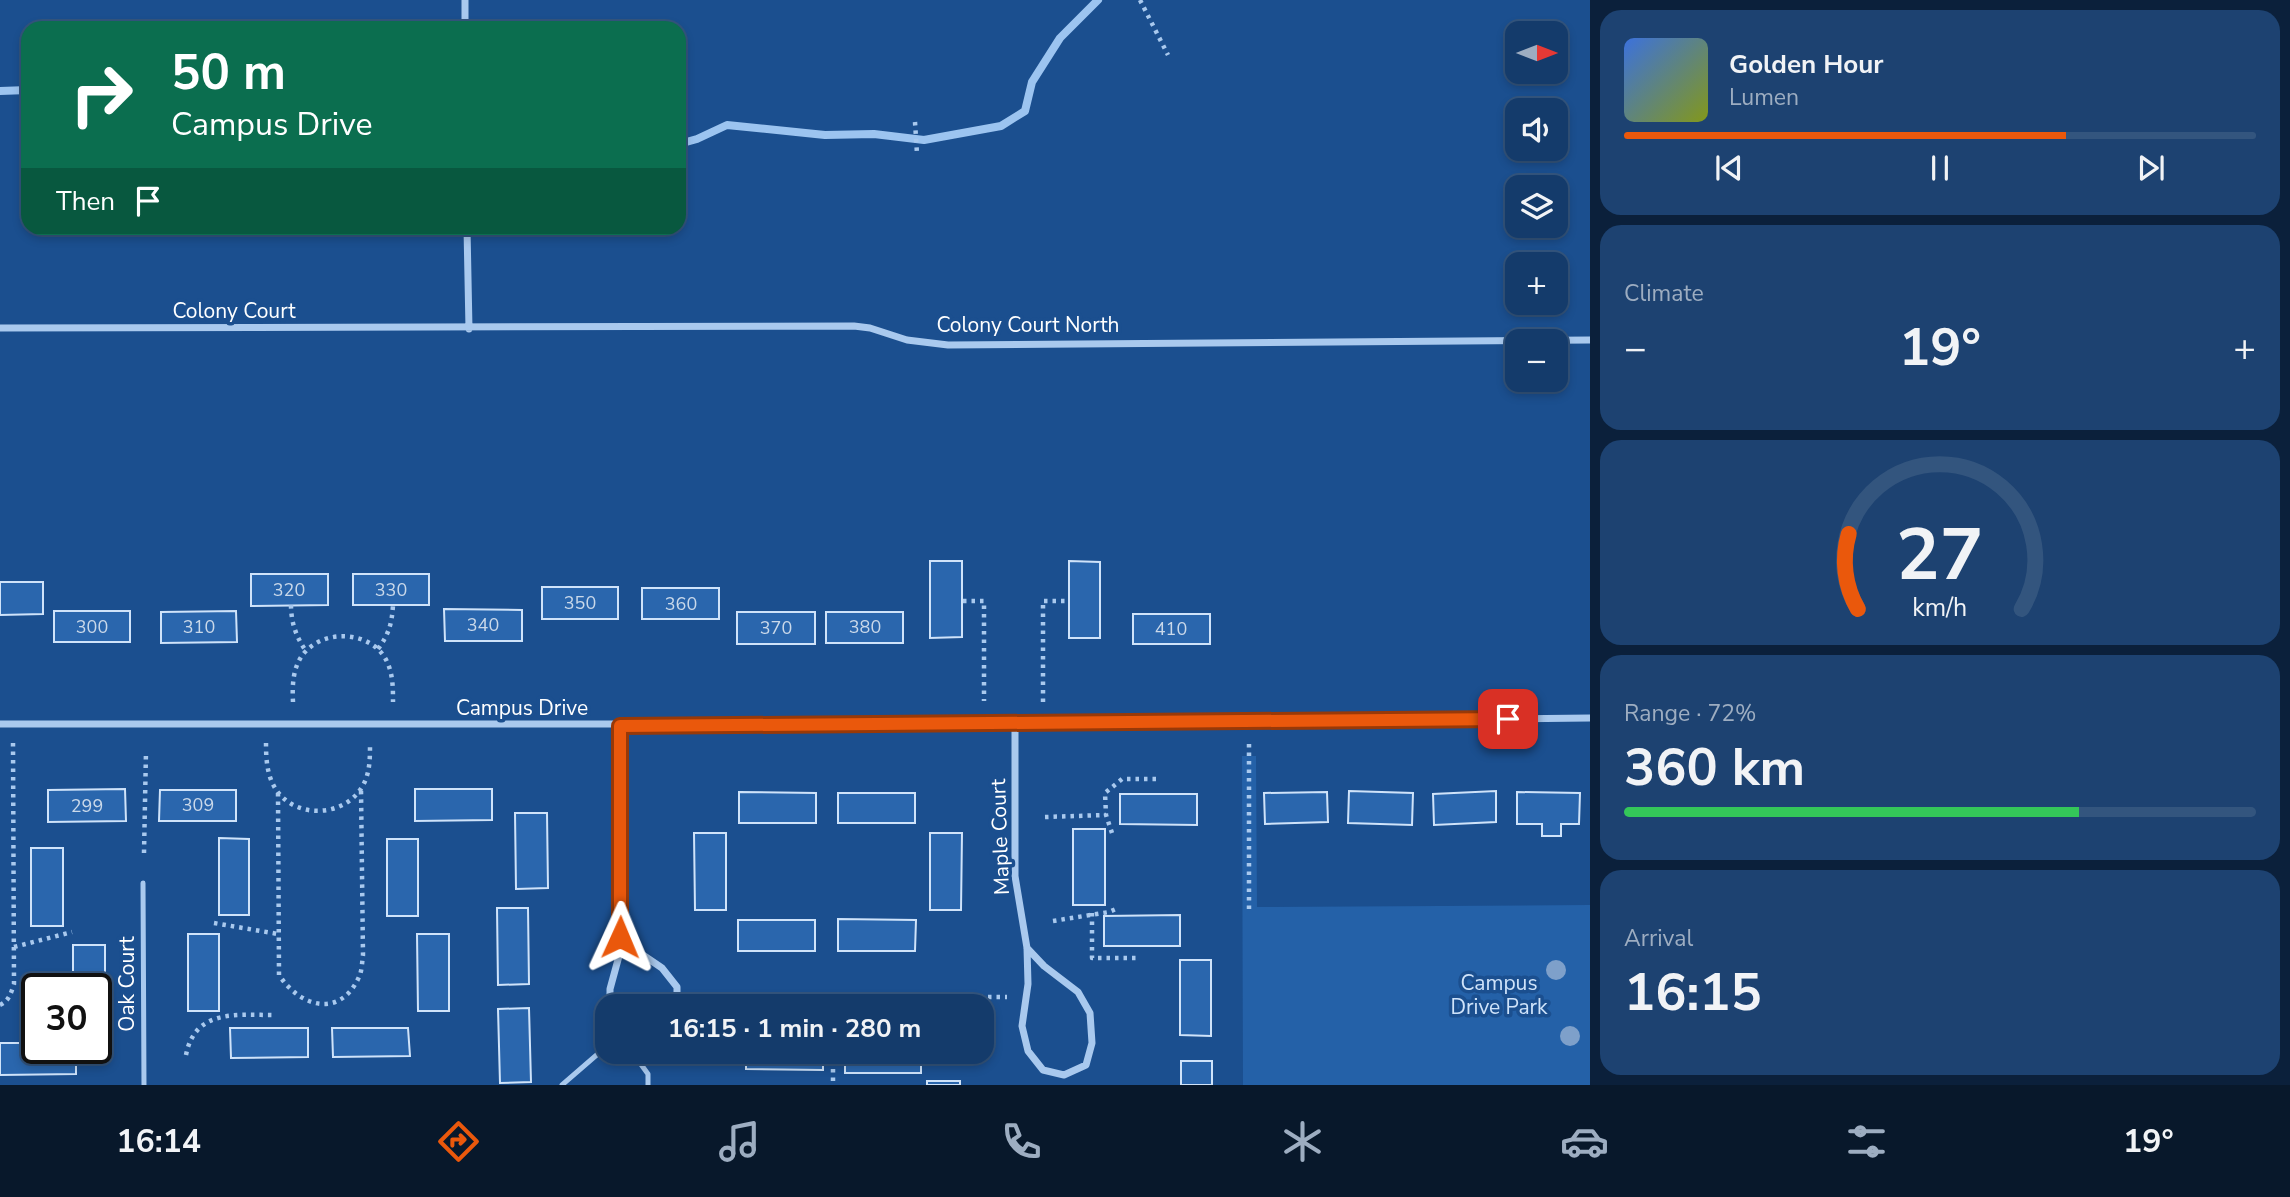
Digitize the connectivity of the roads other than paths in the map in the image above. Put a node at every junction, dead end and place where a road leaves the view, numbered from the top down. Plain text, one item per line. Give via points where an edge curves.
1 (465, 0) edge
2 (465, 21) edge
3 (467, 235) edge
4 (0, 328) edge
5 (469, 328) junction
6 (1590, 340) edge
7 (1590, 718) edge
8 (0, 724) edge
9 (1015, 724) junction
10 (620, 726) junction
11 (143, 883) dead end
12 (621, 919) junction
13 (1027, 948) junction
14 (610, 994) edge
15 (677, 994) edge
16 (595, 1056) edge
17 (641, 1064) edge
18 (144, 1085) edge
19 (562, 1085) edge
20 (648, 1085) edge

1 - 2 street
3 - 5 street
4 - 5 street, Colony Court
5 - 6 street, Colony Court North via 853,326 948,345
7 - 9 street, Campus Drive
8 - 10 street, Campus Drive
9 - 10 street, Campus Drive
9 - 13 street, Maple Court via 1015,876
10 - 12 street
11 - 18 lane, Oak Court
12 - 14 street
12 - 15 street via 637,951 662,968
13 - 13 street, Maple Court via 1023,1026 1028,1051 1043,1070 1064,1074 1086,1065 1092,1043 1090,1013 1078,992
16 - 19 lane
17 - 20 lane via 648,1074

